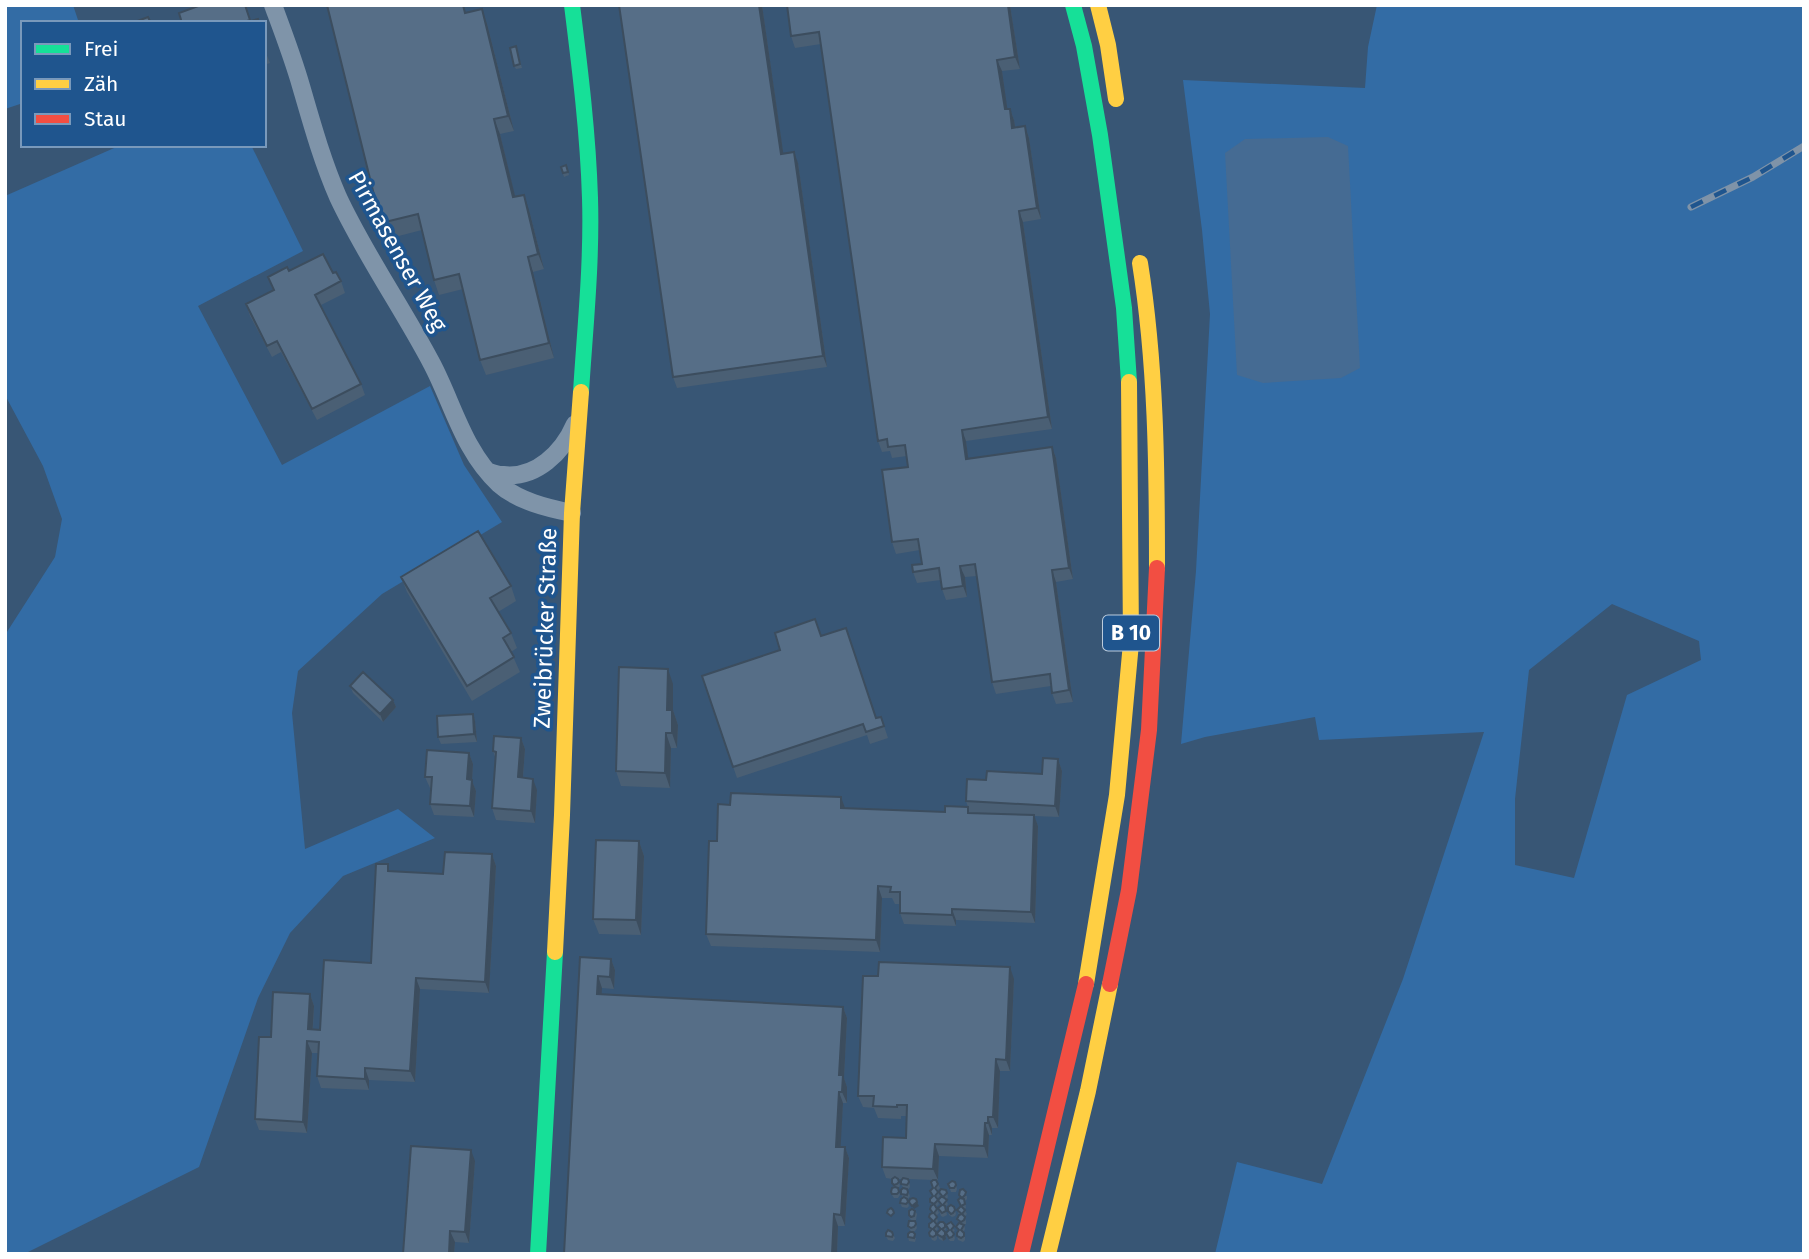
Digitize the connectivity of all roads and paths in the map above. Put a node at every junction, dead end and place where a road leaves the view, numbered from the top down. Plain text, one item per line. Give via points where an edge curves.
1 (273, 5) edge
2 (572, 5) edge
3 (1073, 5) edge
4 (1098, 5) edge
5 (1118, 112) dead end
6 (1138, 247) dead end
7 (578, 418) junction
8 (487, 471) junction
9 (572, 513) junction
10 (538, 1254) edge
11 (1021, 1254) edge
12 (1048, 1254) edge

1 - 8 street, Pirmasenser Weg via 323,162 353,229 423,346 474,455
2 - 7 main road, Zweibrücker Straße via 590,200 590,271
3 - 11 main road, B 10 via 1100,135 1124,308 1131,643 1117,795 1087,981
4 - 5 main road
6 - 12 main road, B 10 via 1148,314 1157,468 1149,730 1129,890 1088,1091
7 - 8 street via 563,446 546,463 519,474
7 - 9 main road, Zweibrücker Straße
8 - 9 street, Pirmasenser Weg via 520,497
9 - 10 main road, Zweibrücker Straße via 562,816

